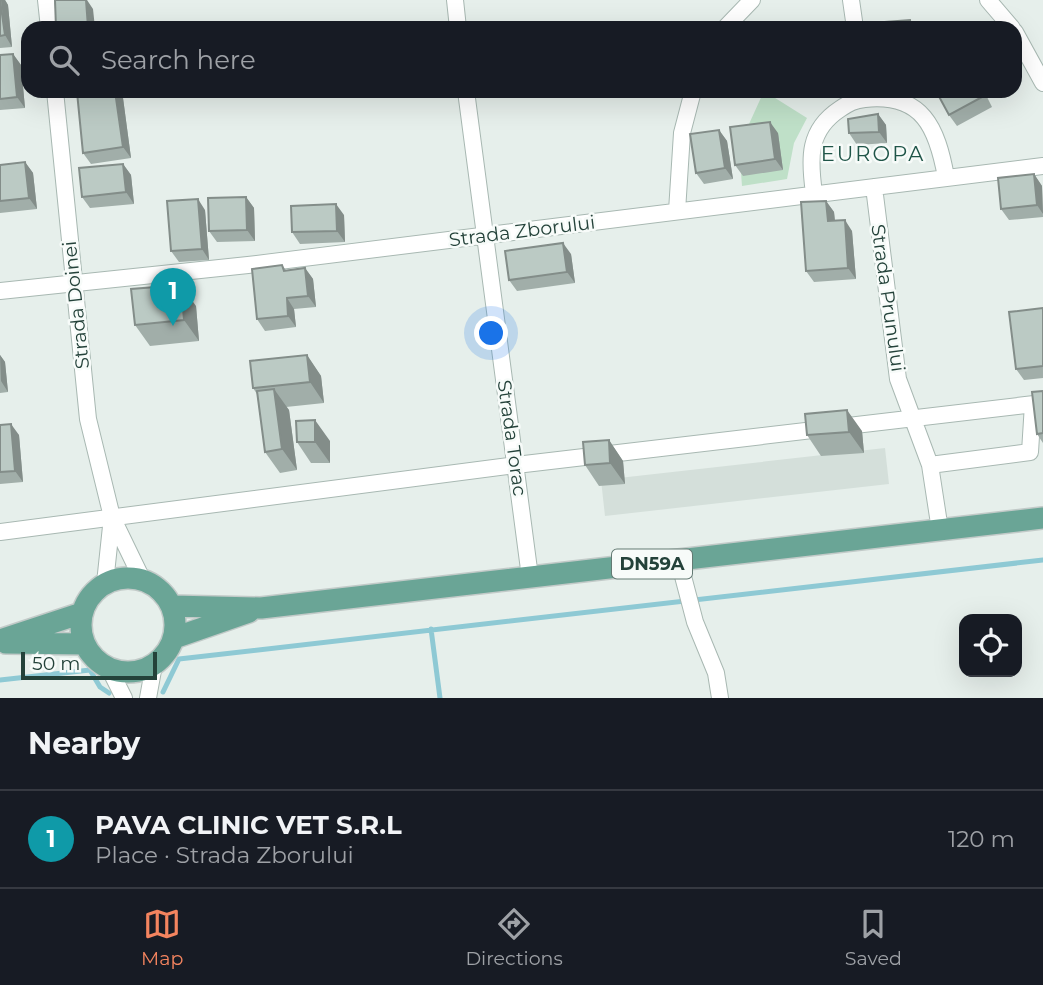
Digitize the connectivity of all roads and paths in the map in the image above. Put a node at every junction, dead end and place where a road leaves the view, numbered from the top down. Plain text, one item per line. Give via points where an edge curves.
1 (46, 0) edge
2 (455, 0) edge
3 (751, 0) edge
4 (851, 0) edge
5 (988, 0) edge
6 (48, 21) edge
7 (457, 21) edge
8 (732, 21) edge
9 (854, 21) edge
10 (1006, 21) edge
11 (1022, 45) edge
12 (1043, 83) edge
13 (56, 98) edge
14 (467, 98) edge
15 (690, 98) edge
16 (859, 98) edge
17 (890, 98) edge
18 (1043, 166) edge
19 (946, 177) junction
20 (874, 187) junction
21 (814, 193) junction
22 (677, 211) junction
23 (487, 235) junction
24 (74, 284) junction
25 (0, 291) edge
26 (1038, 403) edge
27 (914, 418) junction
28 (516, 465) junction
29 (930, 465) junction
30 (112, 517) junction
31 (1043, 518) edge
32 (940, 530) junction
33 (0, 532) edge
34 (679, 561) junction
35 (530, 577) junction
36 (142, 579) junction
37 (105, 583) junction
38 (172, 606) junction
39 (261, 608) junction
40 (82, 613) junction
41 (174, 638) junction
42 (0, 641) edge
43 (85, 644) junction
44 (154, 665) junction
45 (108, 668) junction
46 (124, 698) edge
47 (148, 698) edge
48 (720, 698) edge

1 - 6 street
2 - 7 street
3 - 8 street
4 - 9 street
5 - 10 street
11 - 12 street
13 - 24 street, Strada Doinei
14 - 23 street, Strada Torac
15 - 22 street via 682,133
16 - 21 street via 831,115 816,133 809,163
17 - 19 street via 919,111 935,130
18 - 19 street, Strada Zborului
19 - 20 street, Strada Zborului
20 - 21 street, Strada Zborului
20 - 27 street, Strada Prunului via 898,379
21 - 22 street, Strada Zborului
22 - 23 street, Strada Zborului
23 - 24 street, Strada Zborului
23 - 28 street, Strada Torac
24 - 25 street, Strada Zborului
24 - 30 street, Strada Doinei via 88,419
26 - 27 street
26 - 29 street via 1030,452
27 - 28 street
27 - 29 street, Strada Prunului
28 - 30 street
28 - 35 street, Strada Torac
29 - 32 street, Strada Prunului
30 - 33 street
30 - 36 street, Strada Doinei
30 - 37 street, Strada Doinei
31 - 32 main road, DN59A
32 - 34 main road, DN59A
34 - 35 main road, DN59A
34 - 48 street
35 - 39 main road, DN59A
36 - 37 main road via 117,578
36 - 38 main road via 160,589
37 - 40 main road via 90,596
38 - 39 main road, DN59A
38 - 41 main road
39 - 41 main road, DN59A
40 - 42 main road
40 - 43 main road via 80,629
41 - 44 main road
42 - 43 main road
43 - 45 main road
44 - 45 main road via 124,672
44 - 47 street
45 - 46 street

